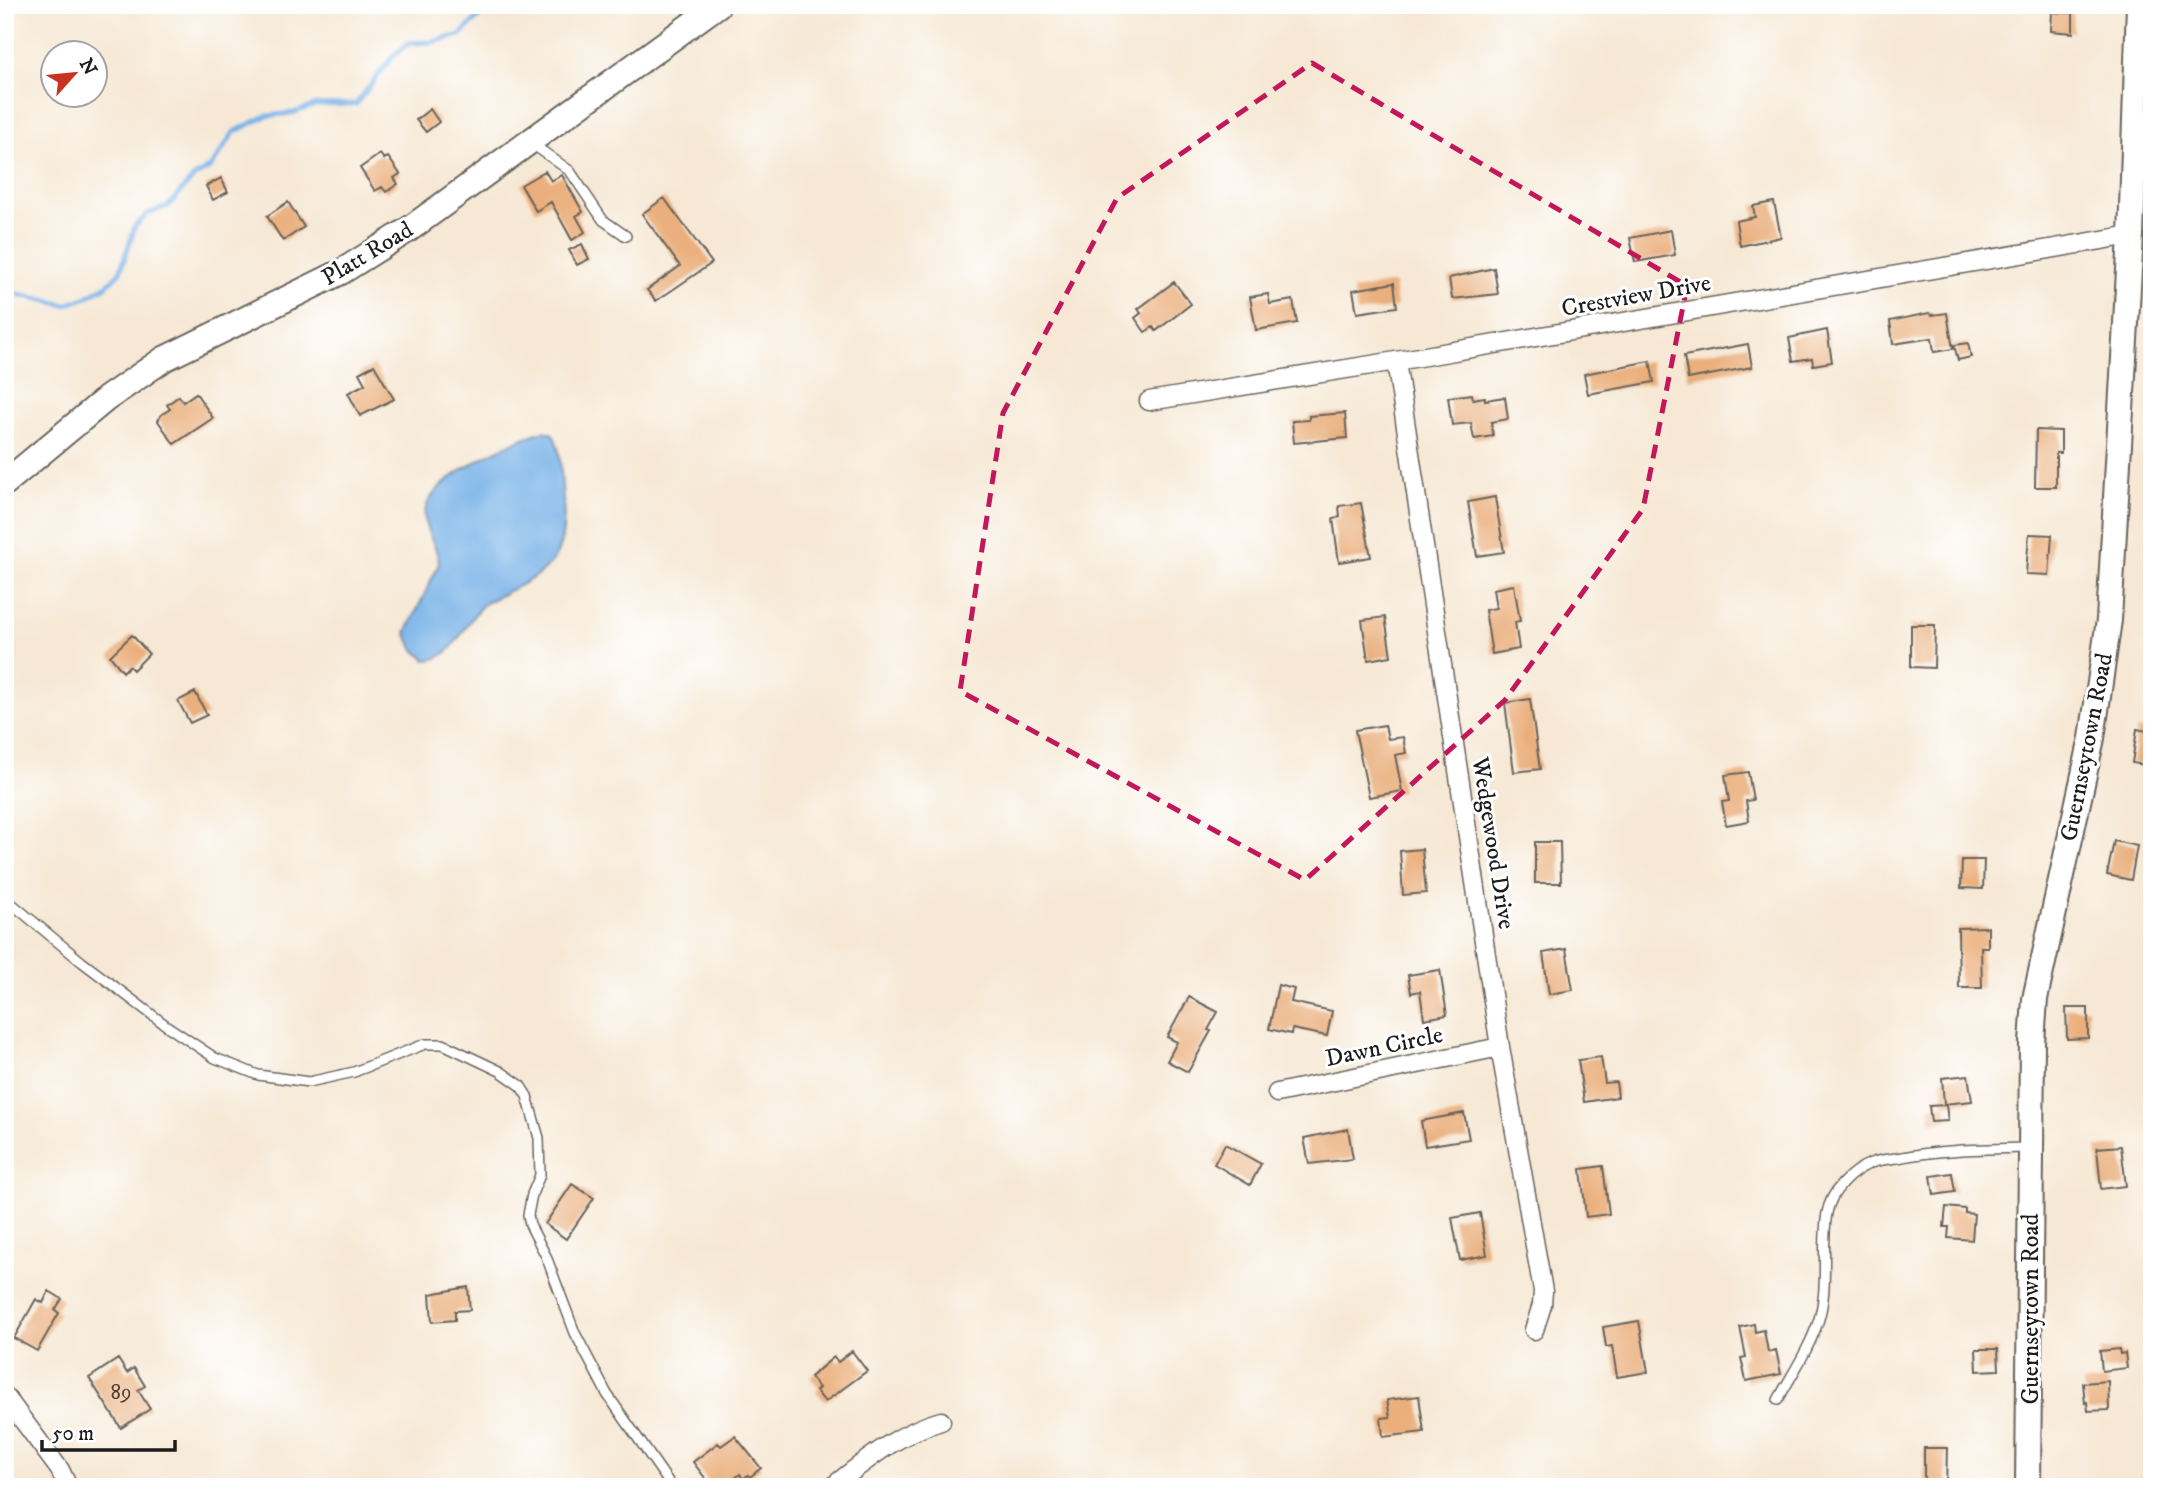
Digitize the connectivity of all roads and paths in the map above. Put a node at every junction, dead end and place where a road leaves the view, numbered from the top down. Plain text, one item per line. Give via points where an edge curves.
1 (718, 5) edge
2 (2139, 5) edge
3 (529, 142) junction
4 (2131, 235) junction
5 (626, 236) dead end
6 (1396, 361) junction
7 (1149, 401) dead end
8 (5, 483) edge
9 (5, 898) edge
10 (1500, 1047) junction
11 (1277, 1093) dead end
12 (2031, 1148) junction
13 (1534, 1331) dead end
14 (5, 1396) edge
15 (1778, 1400) dead end
16 (941, 1421) dead end
17 (68, 1487) edge
18 (672, 1487) edge
19 (832, 1487) edge
20 (2028, 1487) edge

1 - 3 street, Platt Road
2 - 4 street, Guernseytown Road
3 - 5 lane via 570,171 603,220
3 - 8 street, Platt Road via 408,230 341,272 164,359 106,399
4 - 6 street, Crestview Drive
4 - 12 street, Guernseytown Road via 2109,620 2092,738 2035,999
6 - 7 street, Crestview Drive
6 - 10 street, Wedgewood Drive
9 - 18 lane via 167,1026 215,1058 258,1075 309,1082 354,1072 425,1044 443,1044 520,1085 539,1138 540,1175 532,1194 530,1226 575,1333 607,1394
10 - 11 street, Dawn Circle
10 - 13 street, Wedgewood Drive via 1543,1291
12 - 15 lane via 1905,1156 1872,1163 1852,1174 1835,1192 1827,1211 1819,1318
12 - 20 street, Guernseytown Road
14 - 17 street
16 - 19 street via 890,1443

